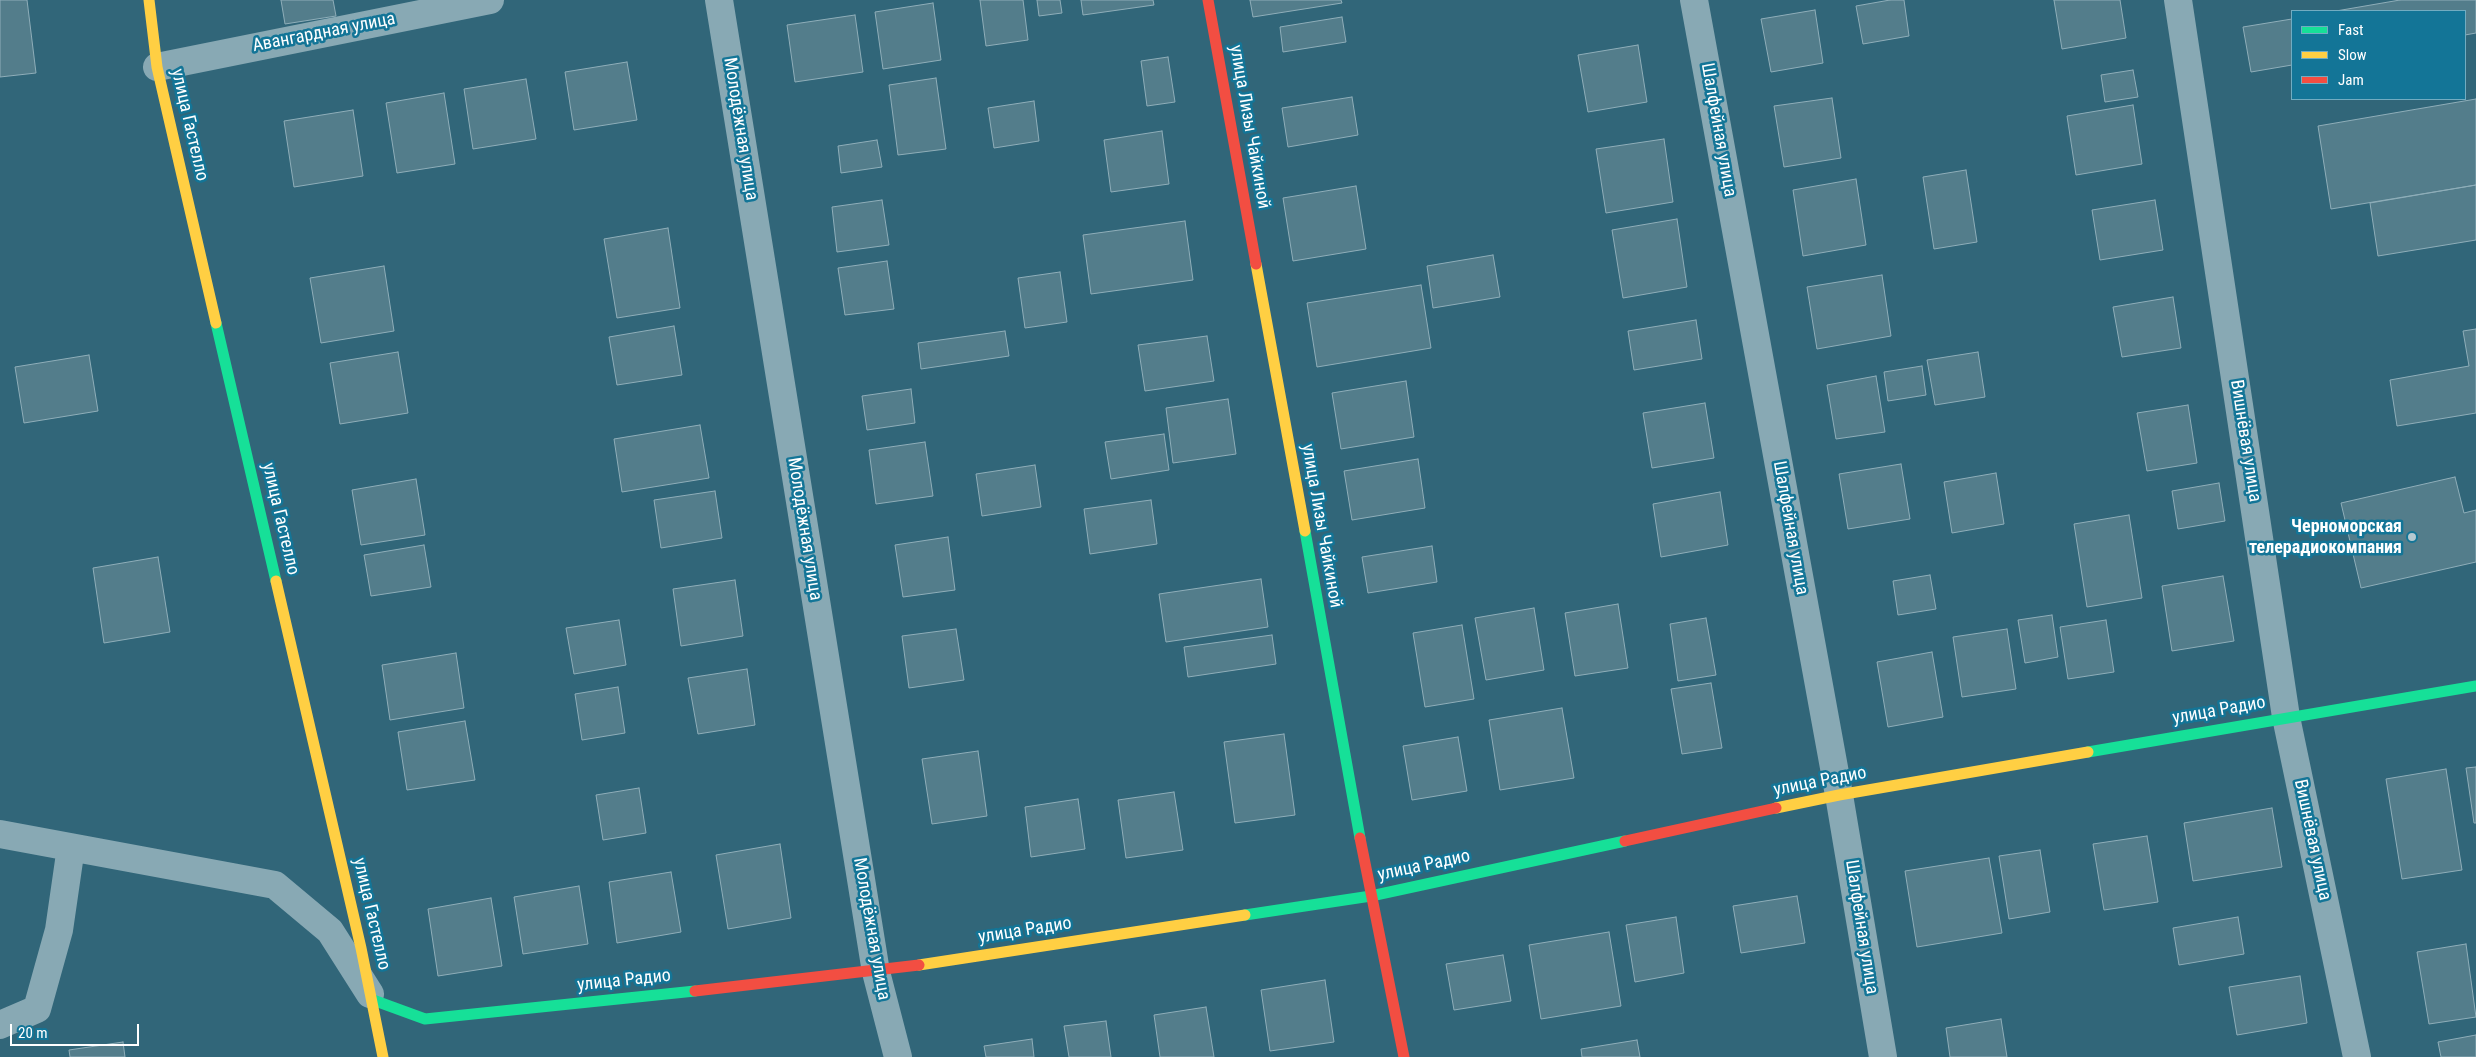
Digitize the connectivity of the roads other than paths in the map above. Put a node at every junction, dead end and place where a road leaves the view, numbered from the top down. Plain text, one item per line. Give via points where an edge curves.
1 (149, 0) edge
2 (490, 0) edge
3 (719, 0) edge
4 (1208, 0) edge
5 (1694, 0) edge
6 (2178, 0) edge
7 (157, 67) junction
8 (2476, 686) edge
9 (2286, 717) junction
10 (1839, 795) junction
11 (0, 834) edge
12 (71, 847) junction
13 (1371, 896) junction
14 (876, 972) junction
15 (373, 1000) junction
16 (0, 1026) edge
17 (383, 1052) edge
18 (898, 1057) edge
19 (1404, 1057) edge
20 (1883, 1057) edge
21 (2357, 1057) edge

1 - 7 street, улица Гастелло
2 - 7 street, Авангардная улица
3 - 14 street, Молодёжная улица
4 - 13 street, улица Лизы Чайкиной
5 - 10 street, Шалфейная улица
6 - 9 street, Вишнёвая улица
7 - 15 street, улица Гастелло
8 - 9 street, улица Радио
9 - 10 street, улица Радио
9 - 21 street, Вишнёвая улица
10 - 13 street, улица Радио
10 - 20 street, Шалфейная улица
11 - 12 street
12 - 15 street via 274,885 330,931
12 - 16 street via 60,930 37,1009
13 - 14 street, улица Радио
13 - 19 street, улица Лизы Чайкиной
14 - 15 street, улица Радио via 425,1019
14 - 18 street, Молодёжная улица
15 - 17 street, улица Гастелло

